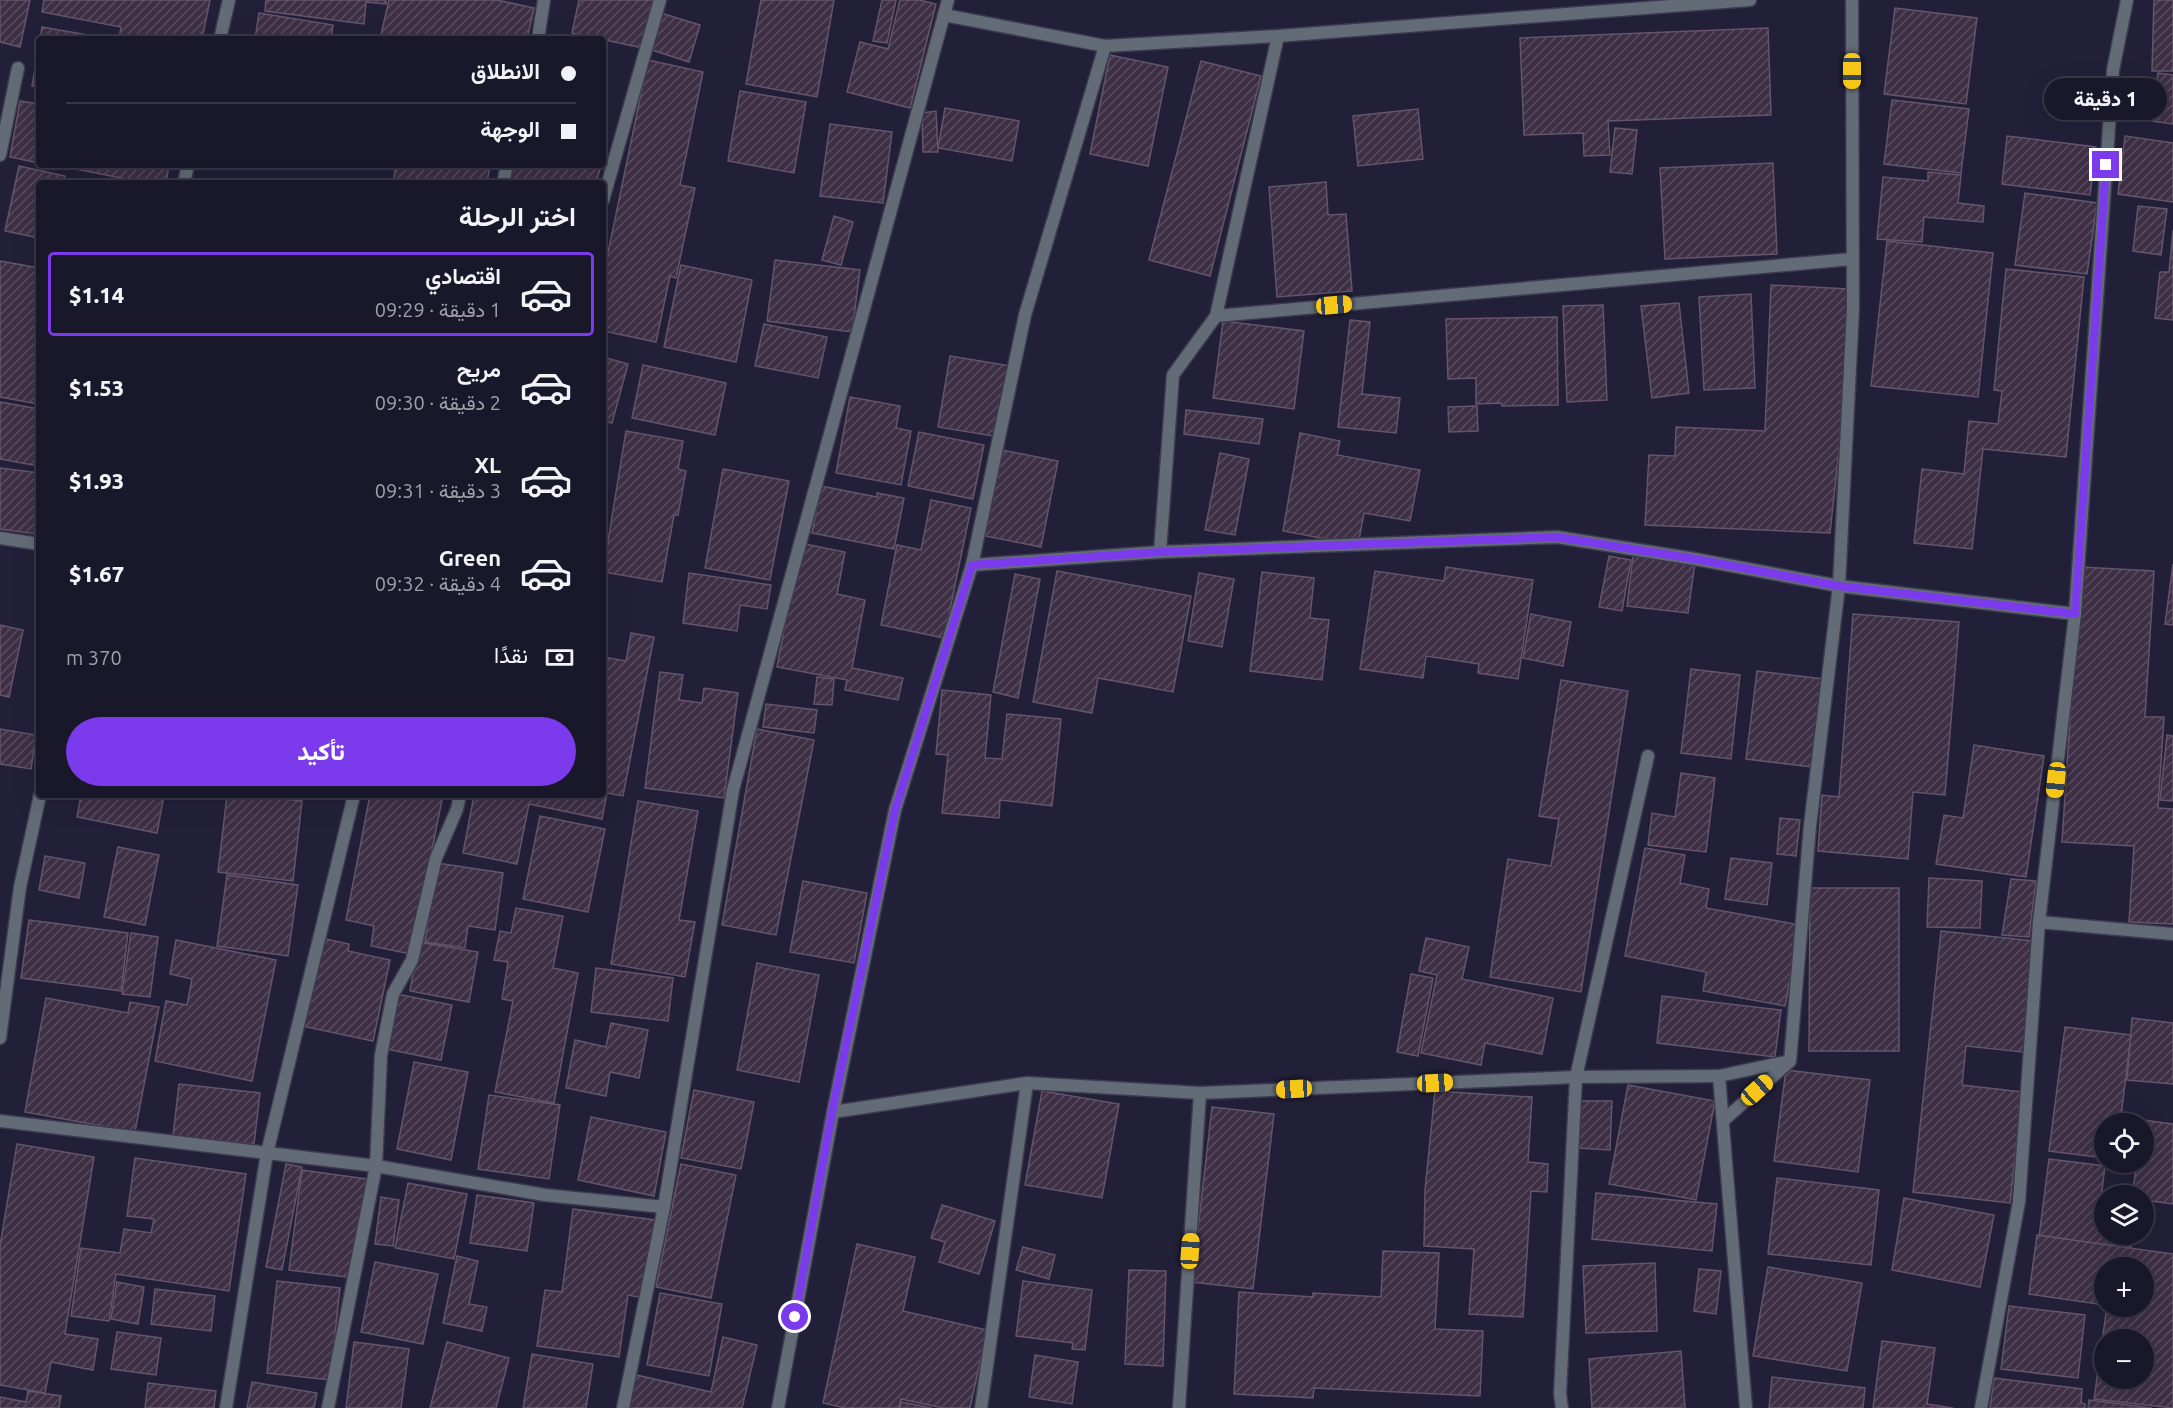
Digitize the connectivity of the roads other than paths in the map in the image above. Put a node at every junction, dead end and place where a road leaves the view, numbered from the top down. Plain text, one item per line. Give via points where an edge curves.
1 (229, 0) edge
2 (544, 0) edge
3 (660, 0) edge
4 (948, 0) edge
5 (1750, 0) edge
6 (1852, 0) edge
7 (2127, 0) edge
8 (944, 15) junction
9 (221, 36) edge
10 (538, 36) edge
11 (1278, 36) junction
12 (1105, 46) junction
13 (18, 68) dead end
14 (0, 155) edge
15 (606, 189) edge
16 (1852, 259) junction
17 (1216, 316) junction
18 (0, 538) edge
19 (36, 544) edge
20 (1160, 552) junction
21 (972, 565) junction
22 (1839, 586) junction
23 (2075, 614) junction
24 (1648, 756) dead end
25 (39, 798) edge
26 (353, 798) edge
27 (459, 798) edge
28 (2039, 922) junction
29 (2173, 934) edge
30 (0, 1038) edge
31 (1790, 1061) junction
32 (1719, 1076) junction
33 (1576, 1077) junction
34 (1027, 1083) junction
35 (1200, 1093) junction
36 (832, 1112) junction
37 (0, 1120) edge
38 (1724, 1120) junction
39 (267, 1153) junction
40 (376, 1166) junction
41 (664, 1207) junction
42 (226, 1408) edge
43 (328, 1408) edge
44 (622, 1408) edge
45 (778, 1408) edge
46 (981, 1408) edge
47 (1179, 1408) edge
48 (1562, 1408) edge
49 (1746, 1408) edge
50 (1981, 1408) edge

1 - 9 street
2 - 10 street
3 - 15 street
4 - 8 street
5 - 11 street
6 - 16 street
7 - 23 street via 2113,70
8 - 12 street
8 - 41 street via 733,790
11 - 12 street
11 - 17 street
12 - 21 street via 1025,315
13 - 14 street
16 - 17 street
16 - 22 street
17 - 20 street via 1173,375
18 - 19 street
20 - 21 street
20 - 22 street via 1557,537
21 - 36 street via 895,810
22 - 23 street
22 - 31 street via 1810,826
23 - 28 street
24 - 33 street
25 - 30 street via 20,887
26 - 39 street
27 - 40 street via 436,858 412,960 393,994 381,1055
28 - 29 street
28 - 50 street via 2019,1202
31 - 32 street
31 - 38 street
32 - 33 street
32 - 38 street
33 - 35 street
33 - 48 street
34 - 35 street
34 - 36 street
34 - 46 street
35 - 47 street
36 - 45 street
37 - 39 street
38 - 49 street
39 - 40 street
39 - 42 street
40 - 41 street via 545,1195
40 - 43 street
41 - 44 street

